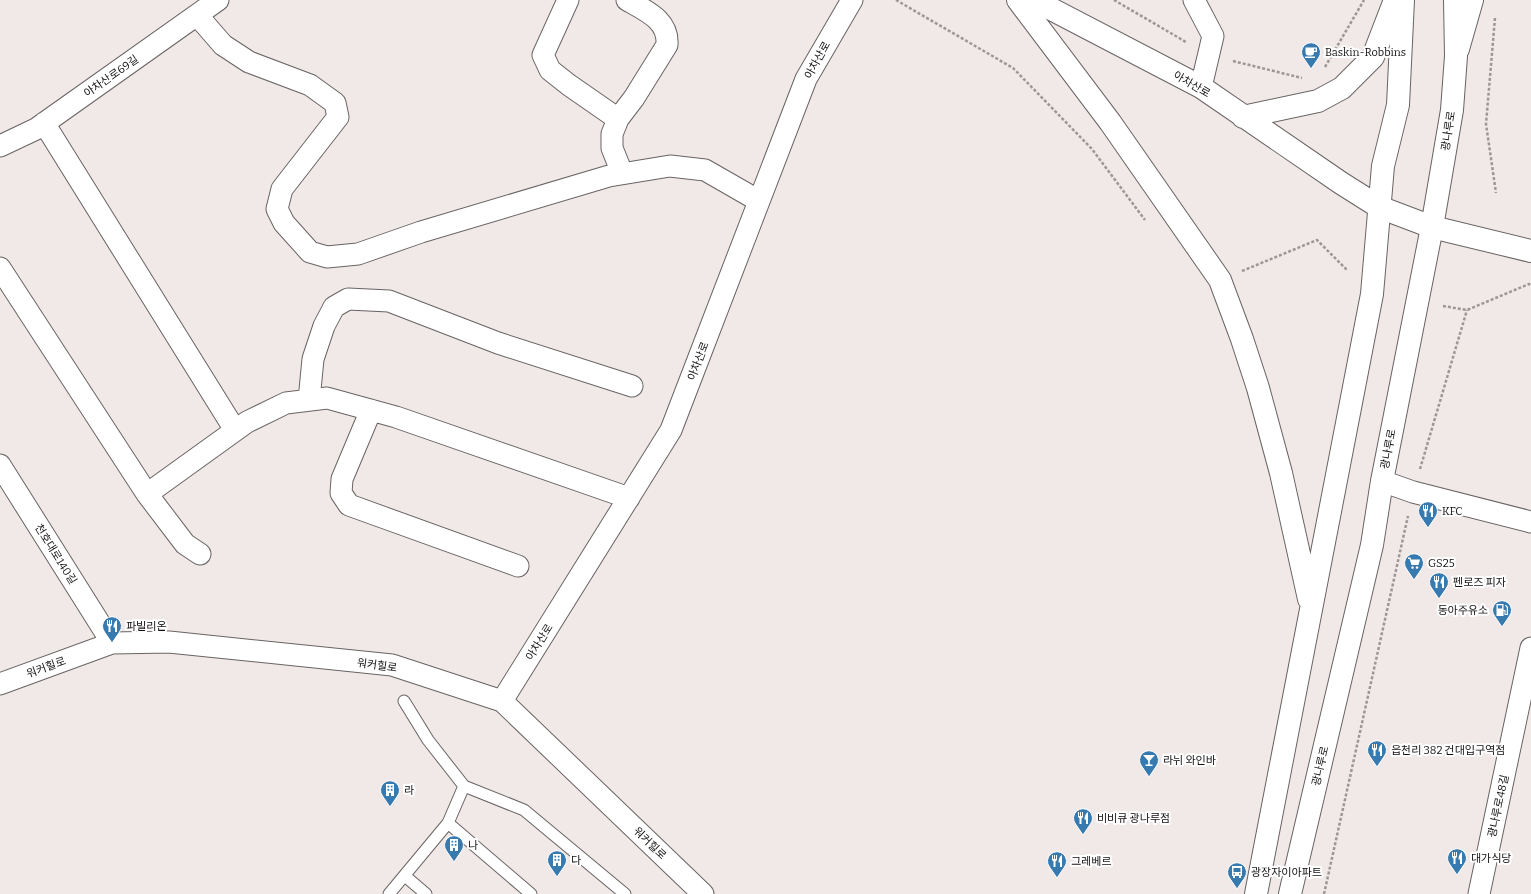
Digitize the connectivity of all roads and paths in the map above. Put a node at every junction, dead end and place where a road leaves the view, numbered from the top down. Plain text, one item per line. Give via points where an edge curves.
1 (218, 0) edge
2 (568, 0) edge
3 (627, 0) edge
4 (852, 0) edge
5 (896, 0) edge
6 (1018, 0) edge
7 (1034, 0) edge
8 (1114, 0) edge
9 (1194, 0) edge
10 (1364, 0) edge
11 (1395, 0) edge
12 (1404, 0) edge
13 (1455, 0) edge
14 (1472, 0) edge
15 (197, 15) junction
16 (1495, 16) dead end
17 (1208, 55) junction
18 (1456, 56) junction
19 (1325, 68) dead end
20 (1201, 87) junction
21 (1342, 88) junction
22 (1243, 117) junction
23 (618, 119) junction
24 (44, 123) junction
25 (0, 146) edge
26 (622, 174) junction
27 (1496, 193) dead end
28 (759, 201) junction
29 (1380, 207) junction
30 (1147, 223) dead end
31 (1432, 226) junction
32 (1317, 240) dead end
33 (1531, 252) edge
34 (0, 268) edge
35 (1220, 280) junction
36 (1531, 285) edge
37 (632, 386) dead end
38 (309, 400) junction
39 (371, 410) junction
40 (235, 430) junction
41 (0, 466) edge
42 (1382, 481) junction
43 (1413, 492) junction
44 (147, 494) junction
45 (629, 498) junction
46 (1531, 522) edge
47 (200, 554) dead end
48 (518, 566) dead end
49 (1311, 608) junction
50 (112, 643) junction
51 (1531, 648) edge
52 (0, 684) edge
53 (404, 701) dead end
54 (502, 701) junction
55 (464, 786) junction
56 (448, 823) junction
57 (405, 876) junction
58 (389, 894) edge
59 (426, 894) edge
60 (531, 894) edge
61 (625, 894) edge
62 (703, 894) edge
63 (1256, 894) edge
64 (1290, 894) edge
65 (1324, 894) edge
66 (1479, 894) edge

1 - 15 street, 아차산로69길
2 - 23 street via 543,55 550,70
3 - 23 street via 663,24 668,35 667,45
4 - 28 street, 아차산로 via 806,79
5 - 30 path via 1013,68 1092,149
6 - 35 main road via 1110,122
7 - 20 main road, 아차산로
8 - 17 path
9 - 17 street via 1213,36
10 - 19 path
11 - 21 main road via 1373,57
12 - 29 main road via 1398,105 1383,166
13 - 18 main road, 광나루로
14 - 18 main road
15 - 24 street, 아차산로69길
15 - 26 street via 223,45 250,62 310,85 335,103 338,117 282,189 277,209 284,223 310,252 327,257 358,254 421,232
16 - 27 path via 1486,124
17 - 20 street
17 - 21 path
18 - 31 main road, 광나루로 via 1452,110
20 - 22 main road, 아차산로
21 - 22 main road via 1318,101
22 - 29 main road, 아차산로
23 - 26 street via 612,134 612,148
24 - 25 street, 아차산로69길
24 - 40 street
26 - 28 street via 670,166 705,170
28 - 45 street, 아차산로 via 671,430
29 - 31 main road, 아차산로
29 - 49 main road via 1372,294
31 - 33 main road, 아차산로
31 - 42 main road, 광나루로
32 - 35 path
34 - 44 street
35 - 49 main road via 1260,395 1281,474
36 - 43 path via 1467,310
37 - 38 street via 498,343 389,301 348,299 334,307 324,326 313,359
38 - 39 street via 327,398
38 - 40 street via 286,403
39 - 45 street
39 - 48 street via 342,479 341,493 349,504
40 - 44 street
41 - 50 street, 천호대로140길
42 - 43 street
42 - 64 main road, 광나루로 via 1372,545
43 - 46 street
43 - 65 path
44 - 47 street via 185,544
45 - 54 street, 아차산로
49 - 63 main road
50 - 52 street, 워커힐로
50 - 54 street, 워커힐로 via 169,642 392,665
51 - 66 street, 광나루로48길
53 - 55 lane via 428,740
54 - 62 street, 워커힐로
55 - 56 lane
55 - 61 lane via 524,810
56 - 57 lane
56 - 60 lane
57 - 58 lane
57 - 59 lane

